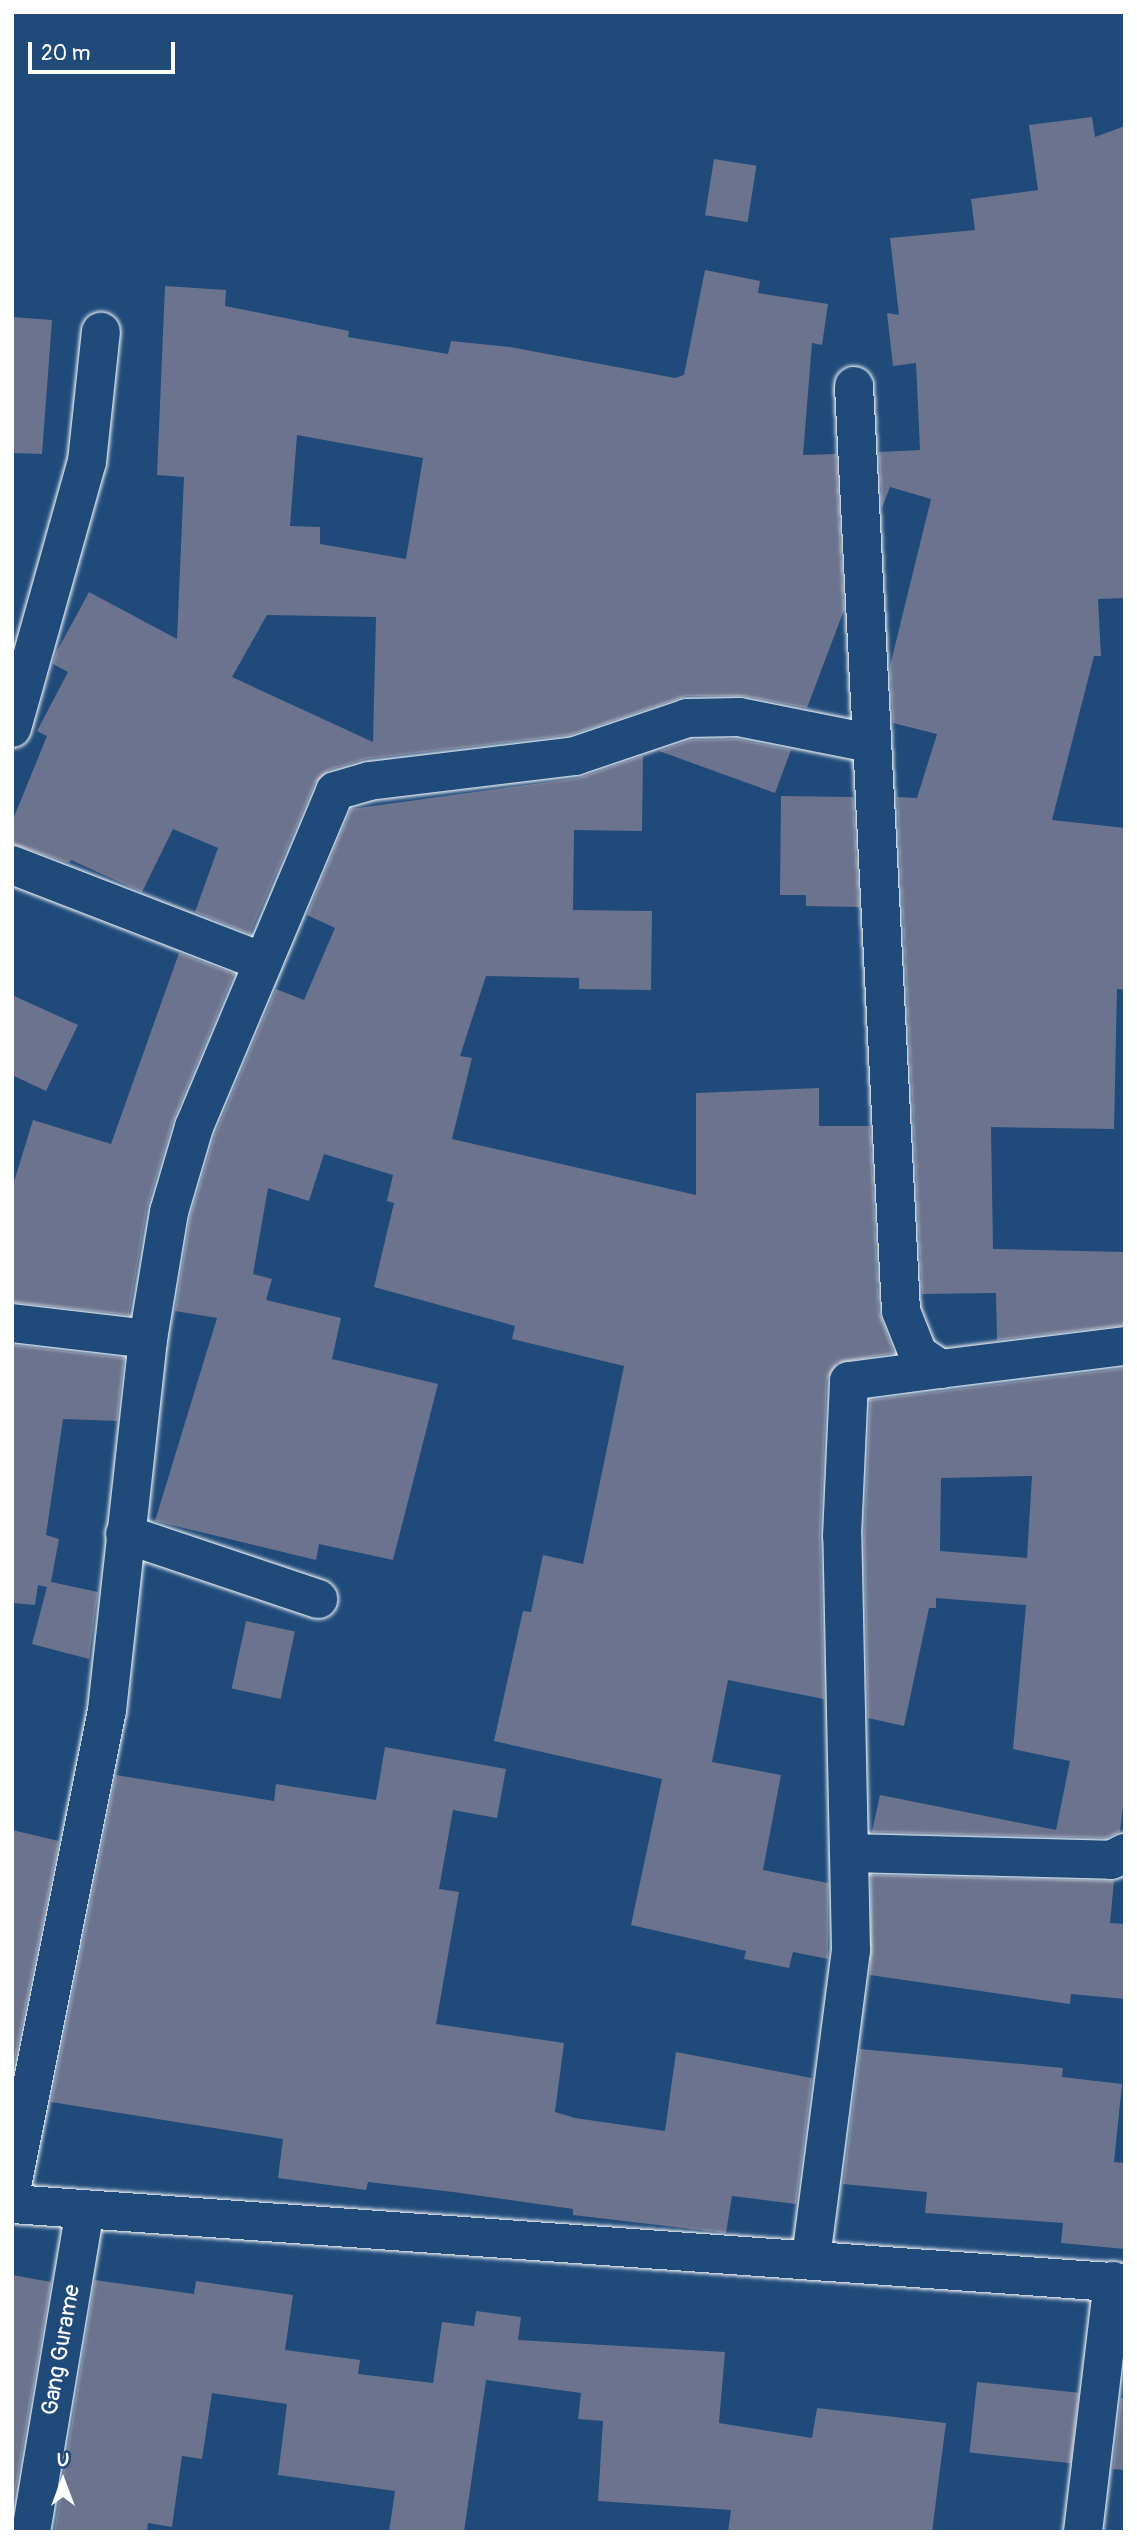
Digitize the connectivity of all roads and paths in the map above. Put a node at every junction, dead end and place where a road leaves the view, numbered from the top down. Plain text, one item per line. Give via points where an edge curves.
1 (101, 332) dead end
2 (854, 386) dead end
3 (12, 729) edge
4 (870, 743) junction
5 (12, 865) edge
6 (263, 962) junction
7 (12, 1323) edge
8 (148, 1339) junction
9 (1125, 1346) edge
10 (940, 1369) junction
11 (125, 1534) junction
12 (318, 1599) dead end
13 (850, 1853) junction
14 (1125, 1853) edge
15 (12, 2187) edge
16 (12, 2204) edge
17 (85, 2209) junction
18 (811, 2258) junction
19 (1119, 2282) edge
20 (32, 2532) edge
21 (1083, 2532) edge

1 - 3 street via 87,461
2 - 4 street
4 - 6 street via 739,717 687,718 575,755 369,782 335,791
4 - 10 street via 901,1311 918,1354
5 - 6 street
6 - 8 street via 194,1127 169,1212
7 - 8 street
8 - 11 street
9 - 10 street
10 - 13 street via 849,1381 842,1536
11 - 12 street
11 - 15 street via 107,1710
13 - 14 street via 1111,1860
13 - 18 street via 848,2001
16 - 17 street
17 - 18 street
17 - 20 street, Gang Gurame
18 - 19 street
19 - 21 street

